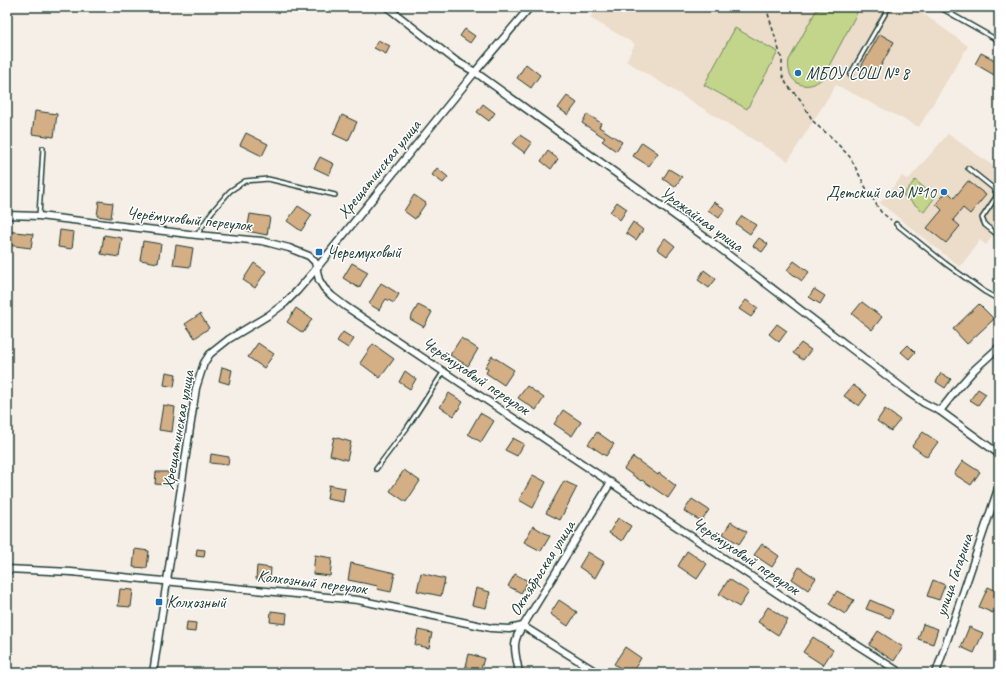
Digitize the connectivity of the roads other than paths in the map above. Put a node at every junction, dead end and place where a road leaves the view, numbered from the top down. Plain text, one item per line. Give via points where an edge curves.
1 (387, 7) edge
2 (530, 7) edge
3 (889, 7) edge
4 (940, 7) edge
5 (999, 41) edge
6 (475, 72) junction
7 (850, 75) dead end
8 (43, 148) dead end
9 (968, 168) dead end
10 (335, 195) dead end
11 (7, 215) edge
12 (39, 216) junction
13 (896, 224) road end
14 (197, 234) junction
15 (999, 236) edge
16 (316, 269) junction
17 (999, 300) edge
18 (999, 347) edge
19 (444, 371) junction
20 (940, 411) junction
21 (999, 454) edge
22 (376, 469) dead end
23 (611, 482) junction
24 (999, 486) edge
25 (7, 569) edge
26 (167, 582) junction
27 (523, 626) junction
28 (153, 673) edge
29 (519, 673) edge
30 (598, 673) edge
31 (900, 673) edge
32 (936, 673) edge

1 - 6 street, Урожайная улица via 456,61
2 - 6 street, Хрещатинская улица
3 - 7 lane
4 - 5 lane
6 - 16 street, Хрещатинская улица
6 - 20 street, Урожайная улица via 709,240 908,392
8 - 12 lane
9 - 15 lane via 996,193 982,218 985,225
10 - 14 lane via 268,180 245,181 230,191
11 - 12 street, Черёмуховый переулок
12 - 14 street, Черёмуховый переулок
13 - 17 lane via 946,264
14 - 16 street, Черёмуховый переулок via 262,241 289,248 309,256 315,262
16 - 19 street, Черёмуховый переулок via 319,280 332,296
16 - 26 street, Хрещатинская улица via 285,303 229,339 204,362 196,388
18 - 20 street via 975,369
19 - 22 lane via 407,428
19 - 23 street, Черёмуховый переулок
20 - 21 street, Урожайная улица
23 - 27 street, Октябрьская улица
23 - 31 street, Черёмуховый переулок
24 - 32 street, улица Гагарина
25 - 26 street, Колхозный переулок via 71,572
26 - 27 street, Колхозный переулок via 358,600 491,628 509,629
26 - 28 street, Хрещатинская улица
27 - 29 street, Октябрьская улица via 515,641
27 - 30 street

